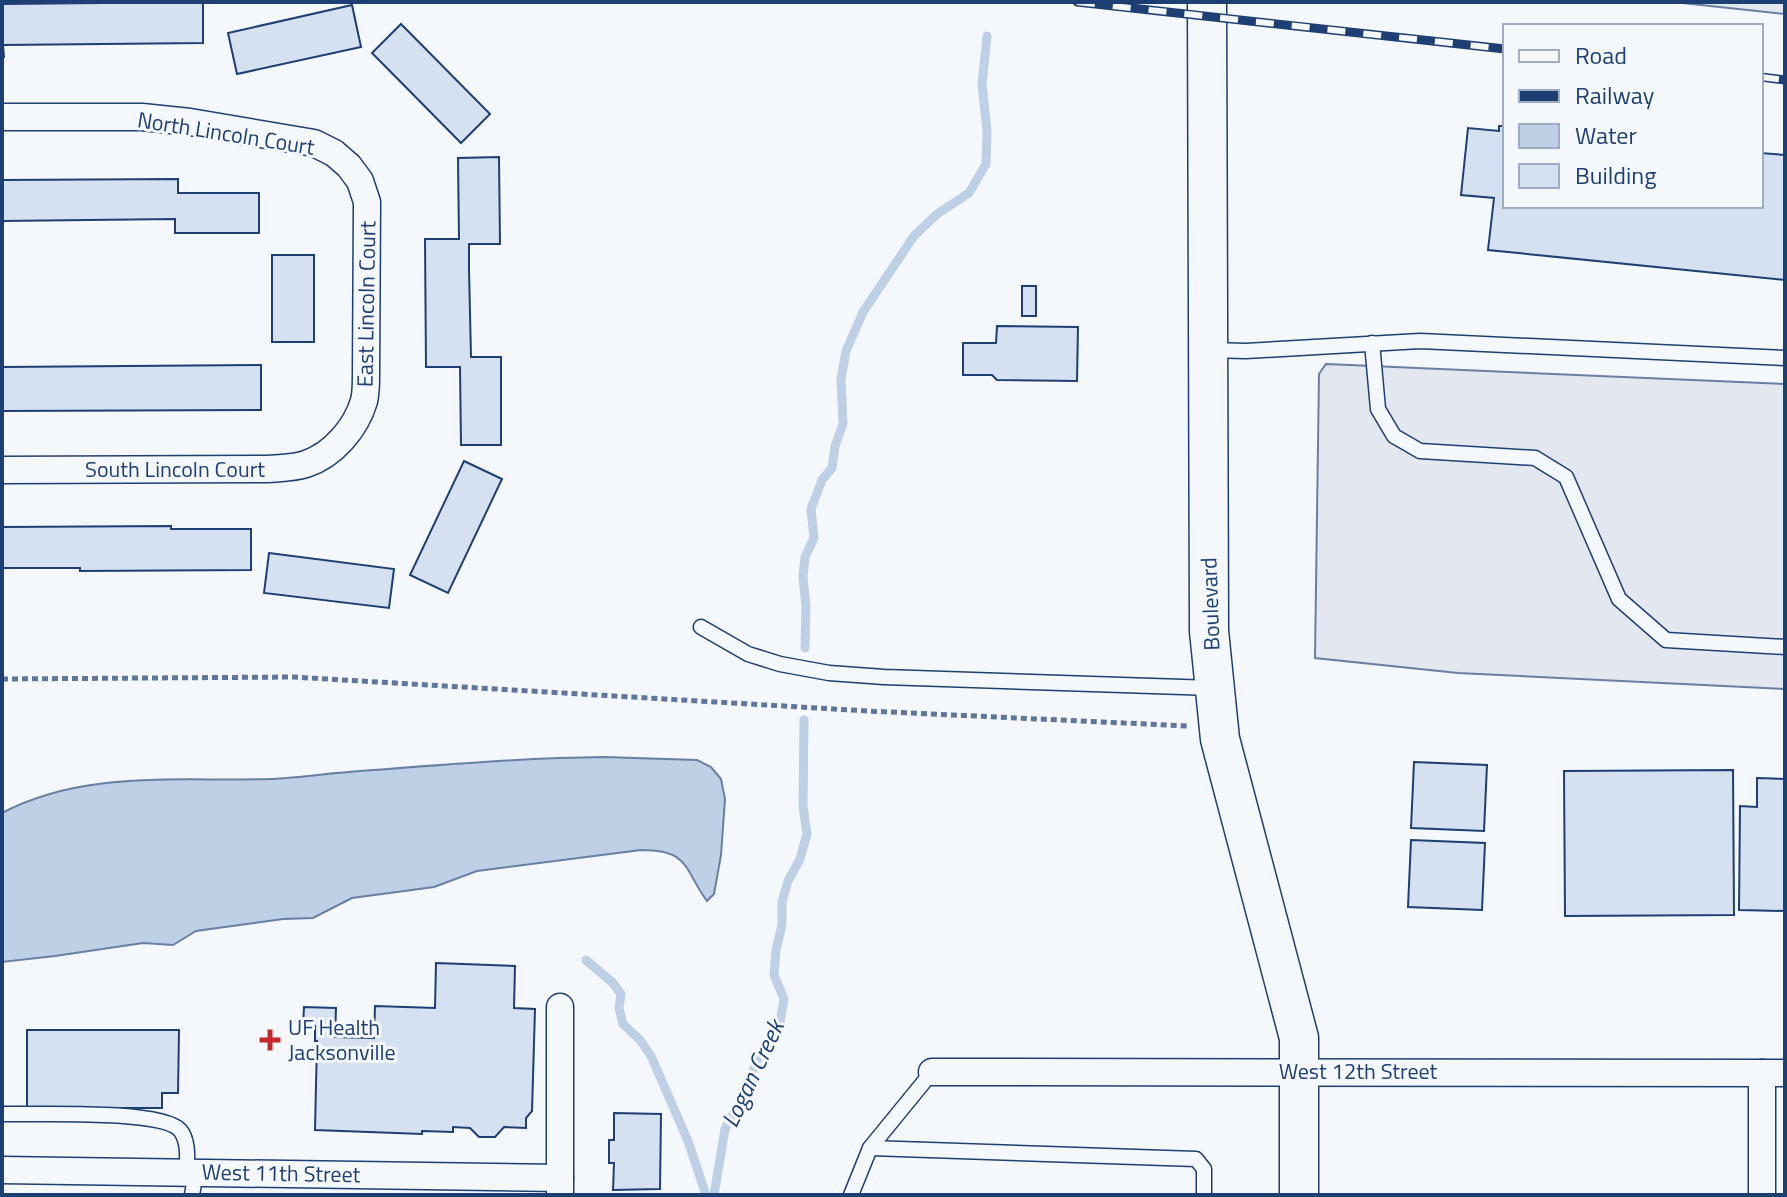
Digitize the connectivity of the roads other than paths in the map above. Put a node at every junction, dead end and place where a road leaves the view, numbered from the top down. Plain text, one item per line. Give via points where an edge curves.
1 (1207, 2) edge
2 (2, 117) edge
3 (349, 166) joint
4 (1372, 343) junction
5 (1208, 350) junction
6 (1785, 358) edge
7 (341, 440) joint
8 (2, 470) edge
9 (701, 627) dead end
10 (1785, 647) edge
11 (1214, 688) junction
12 (560, 1007) dead end
13 (1300, 1071) junction
14 (932, 1072) joint
15 (1774, 1073) edge
16 (2, 1114) edge
17 (870, 1148) junction
18 (2, 1170) edge
19 (192, 1180) edge
20 (560, 1186) edge
21 (851, 1195) edge
22 (1204, 1195) edge
23 (1299, 1195) edge
24 (1762, 1195) edge

1 - 5 main road, Boulevard
2 - 3 street, North Lincoln Court via 190,122 314,143
3 - 7 street, East Lincoln Court via 367,202 366,376 364,400
4 - 5 lane
4 - 6 lane
4 - 10 lane via 1378,409 1394,436 1420,451 1535,458 1566,477 1619,599 1666,640
5 - 11 main road, Boulevard via 1208,603
7 - 8 street, South Lincoln Court via 304,465 268,469
9 - 11 lane via 748,654 829,673
11 - 13 main road, Boulevard via 1229,778 1299,1038
12 - 20 street
13 - 14 street, West 12th Street
13 - 15 street, West 12th Street
13 - 23 main road, Boulevard
14 - 17 lane
15 - 24 street
16 - 19 lane via 162,1121 186,1139
17 - 21 lane
17 - 22 lane via 1196,1159 1204,1169
18 - 19 street, West 11th Street
19 - 20 street, West 11th Street

